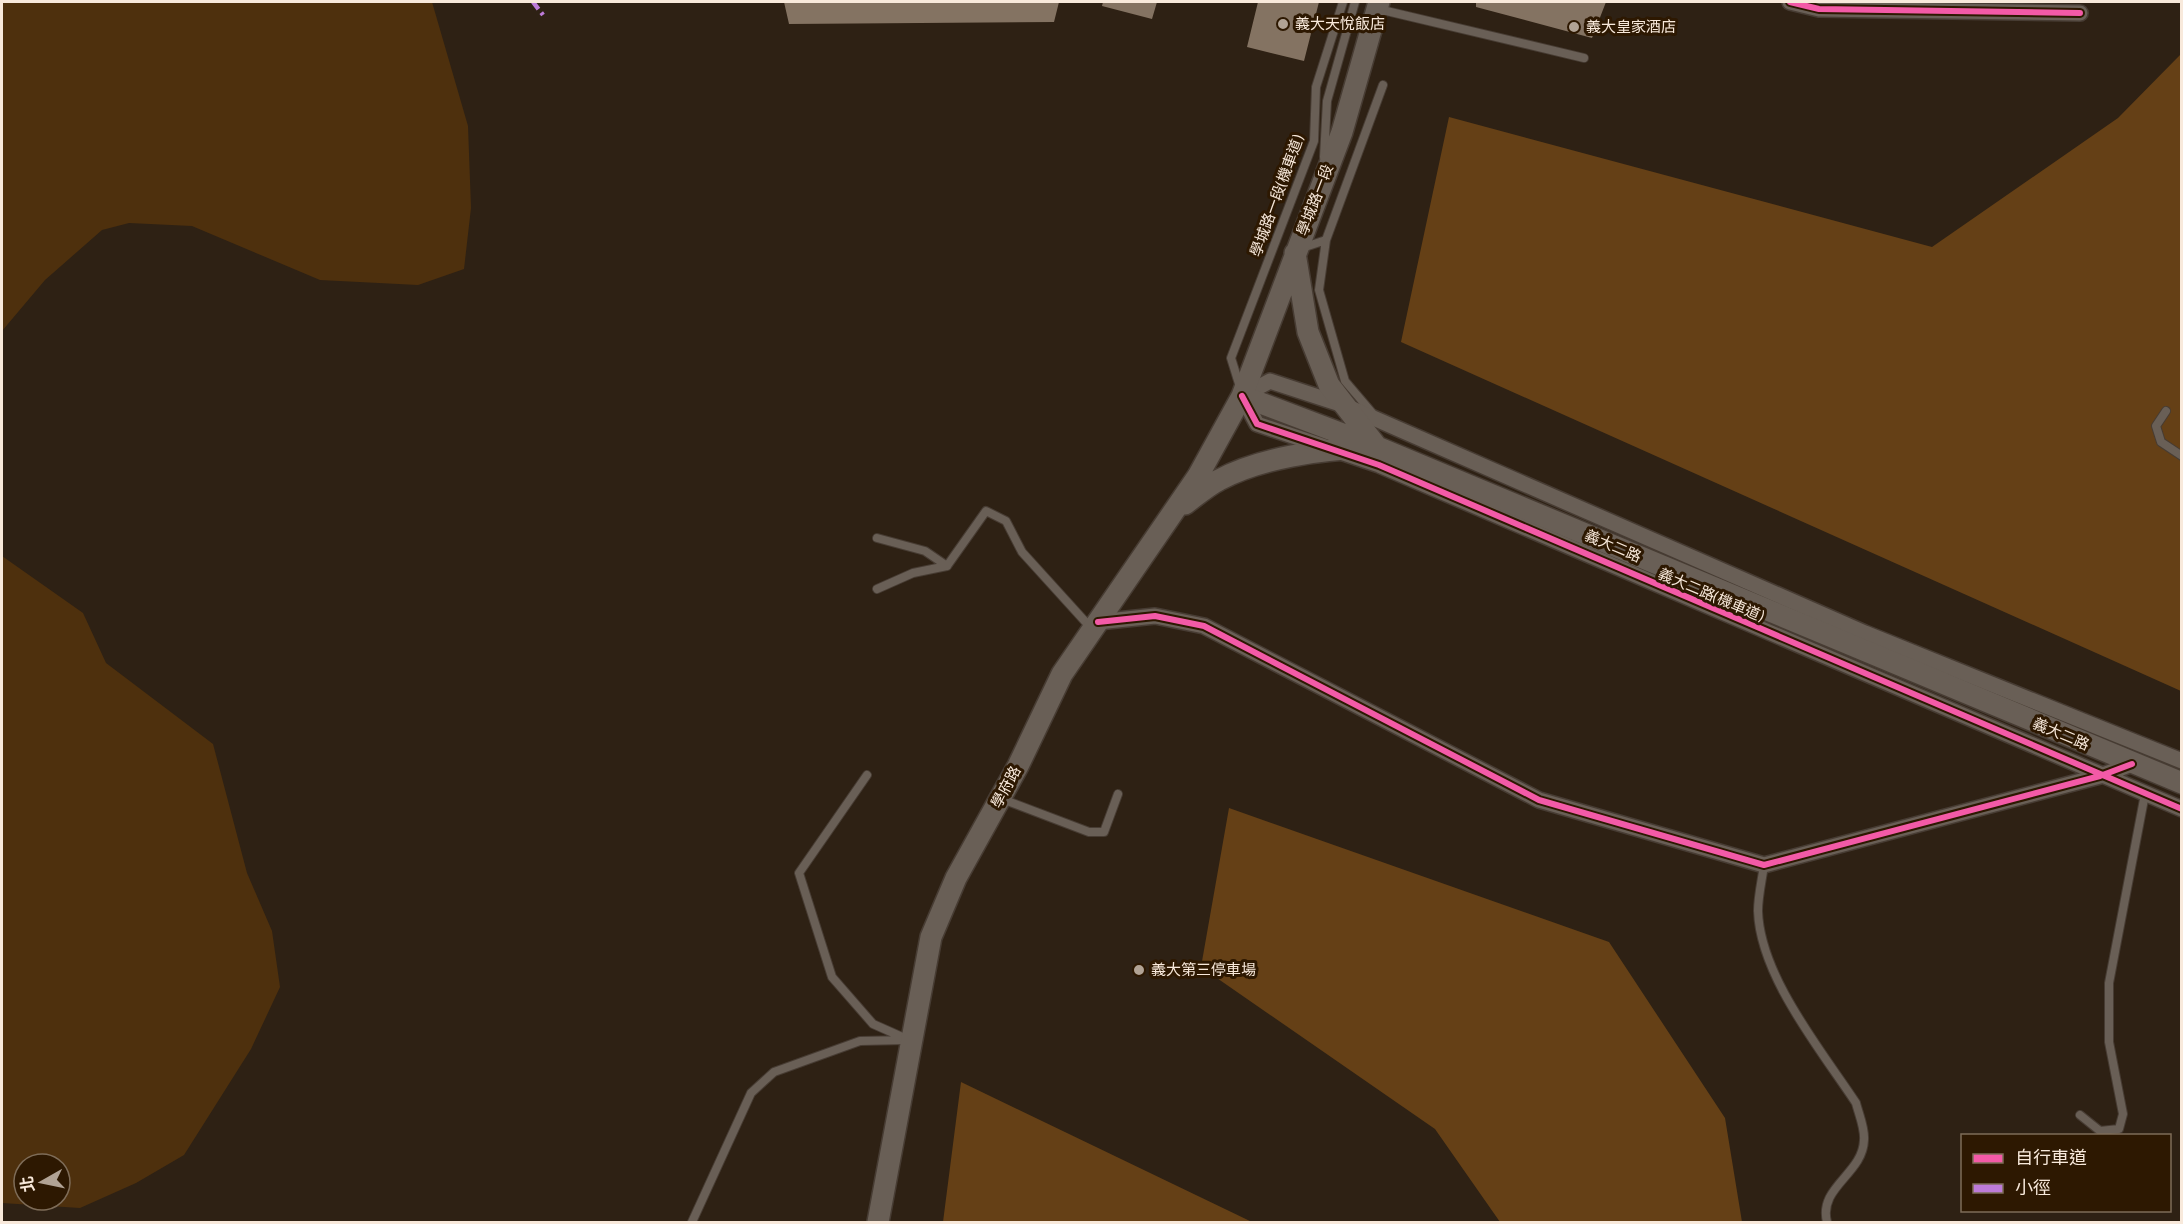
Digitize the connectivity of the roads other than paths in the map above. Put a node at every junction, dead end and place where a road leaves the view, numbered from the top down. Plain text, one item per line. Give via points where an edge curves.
1 (1343, 2) edge
2 (1355, 2) edge
3 (1790, 2) edge
4 (1379, 4) edge
5 (2080, 13) dead end
6 (1584, 58) dead end
7 (1383, 85) dead end
8 (1323, 180) junction
9 (1326, 240) junction
10 (1295, 251) junction
11 (1242, 396) junction
12 (1346, 406) junction
13 (2166, 411) dead end
14 (1381, 423) junction
15 (1377, 447) junction
16 (1331, 449) junction
17 (2181, 456) edge
18 (1175, 511) junction
19 (877, 538) dead end
20 (947, 566) junction
21 (877, 589) dead end
22 (1095, 626) junction
23 (2181, 760) edge
24 (2132, 764) junction
25 (867, 775) dead end
26 (2100, 776) junction
27 (2181, 783) edge
28 (1118, 794) dead end
29 (2145, 794) junction
30 (1000, 799) junction
31 (2181, 809) edge
32 (1764, 865) junction
33 (911, 1040) junction
34 (2080, 1115) dead end
35 (692, 1222) edge
36 (878, 1222) edge
37 (1827, 1222) edge

1 - 11 lane, 學城路一段(機車道) via 1316,87 1314,141 1231,358
2 - 8 lane via 1327,101
3 - 5 street via 1819,9
4 - 6 lane
4 - 8 street, 學城路一段 via 1342,132
7 - 9 lane
8 - 10 street, 學城路一段
9 - 10 lane
9 - 14 lane, 義大二路(機車道) via 1319,290 1345,381
10 - 11 street, 學城路一段
10 - 12 street via 1308,332 1329,385
11 - 12 street, 義大二路(機車道) via 1270,381
11 - 15 street, 義大二路
11 - 16 street, 義大二路(機車道) via 1257,424
11 - 18 street, 學府路
12 - 14 street, 義大二路(機車道)
12 - 15 street
13 - 17 lane via 2156,426 2161,442
14 - 23 street, 義大二路(機車道) via 1865,633
15 - 16 street
15 - 24 street, 義大二路
16 - 18 street via 1277,459 1220,479
16 - 26 street, 義大二路(機車道) via 1401,474
18 - 22 street, 學府路
19 - 20 lane via 925,551
20 - 21 lane via 913,573
20 - 22 lane via 986,511 1006,521 1022,552
22 - 30 street, 學府路 via 1062,674
22 - 32 street via 1155,616 1204,626 1539,800
24 - 26 street
24 - 27 street, 義大二路
25 - 33 lane via 799,873 832,976 873,1024
26 - 29 street, 義大二路(機車道)
26 - 32 street
28 - 30 lane via 1104,832 1089,831
29 - 31 street, 義大二路(機車道)
29 - 34 lane via 2109,983 2109,1042 2123,1114 2119,1129 2100,1131
30 - 33 street, 學府路 via 956,878 931,937
32 - 37 lane via 1758,911 1764,950 1774,977 1856,1104 1865,1141 1858,1162 1827,1198
33 - 35 lane via 860,1041 774,1072 751,1093
33 - 36 street, 學府路

